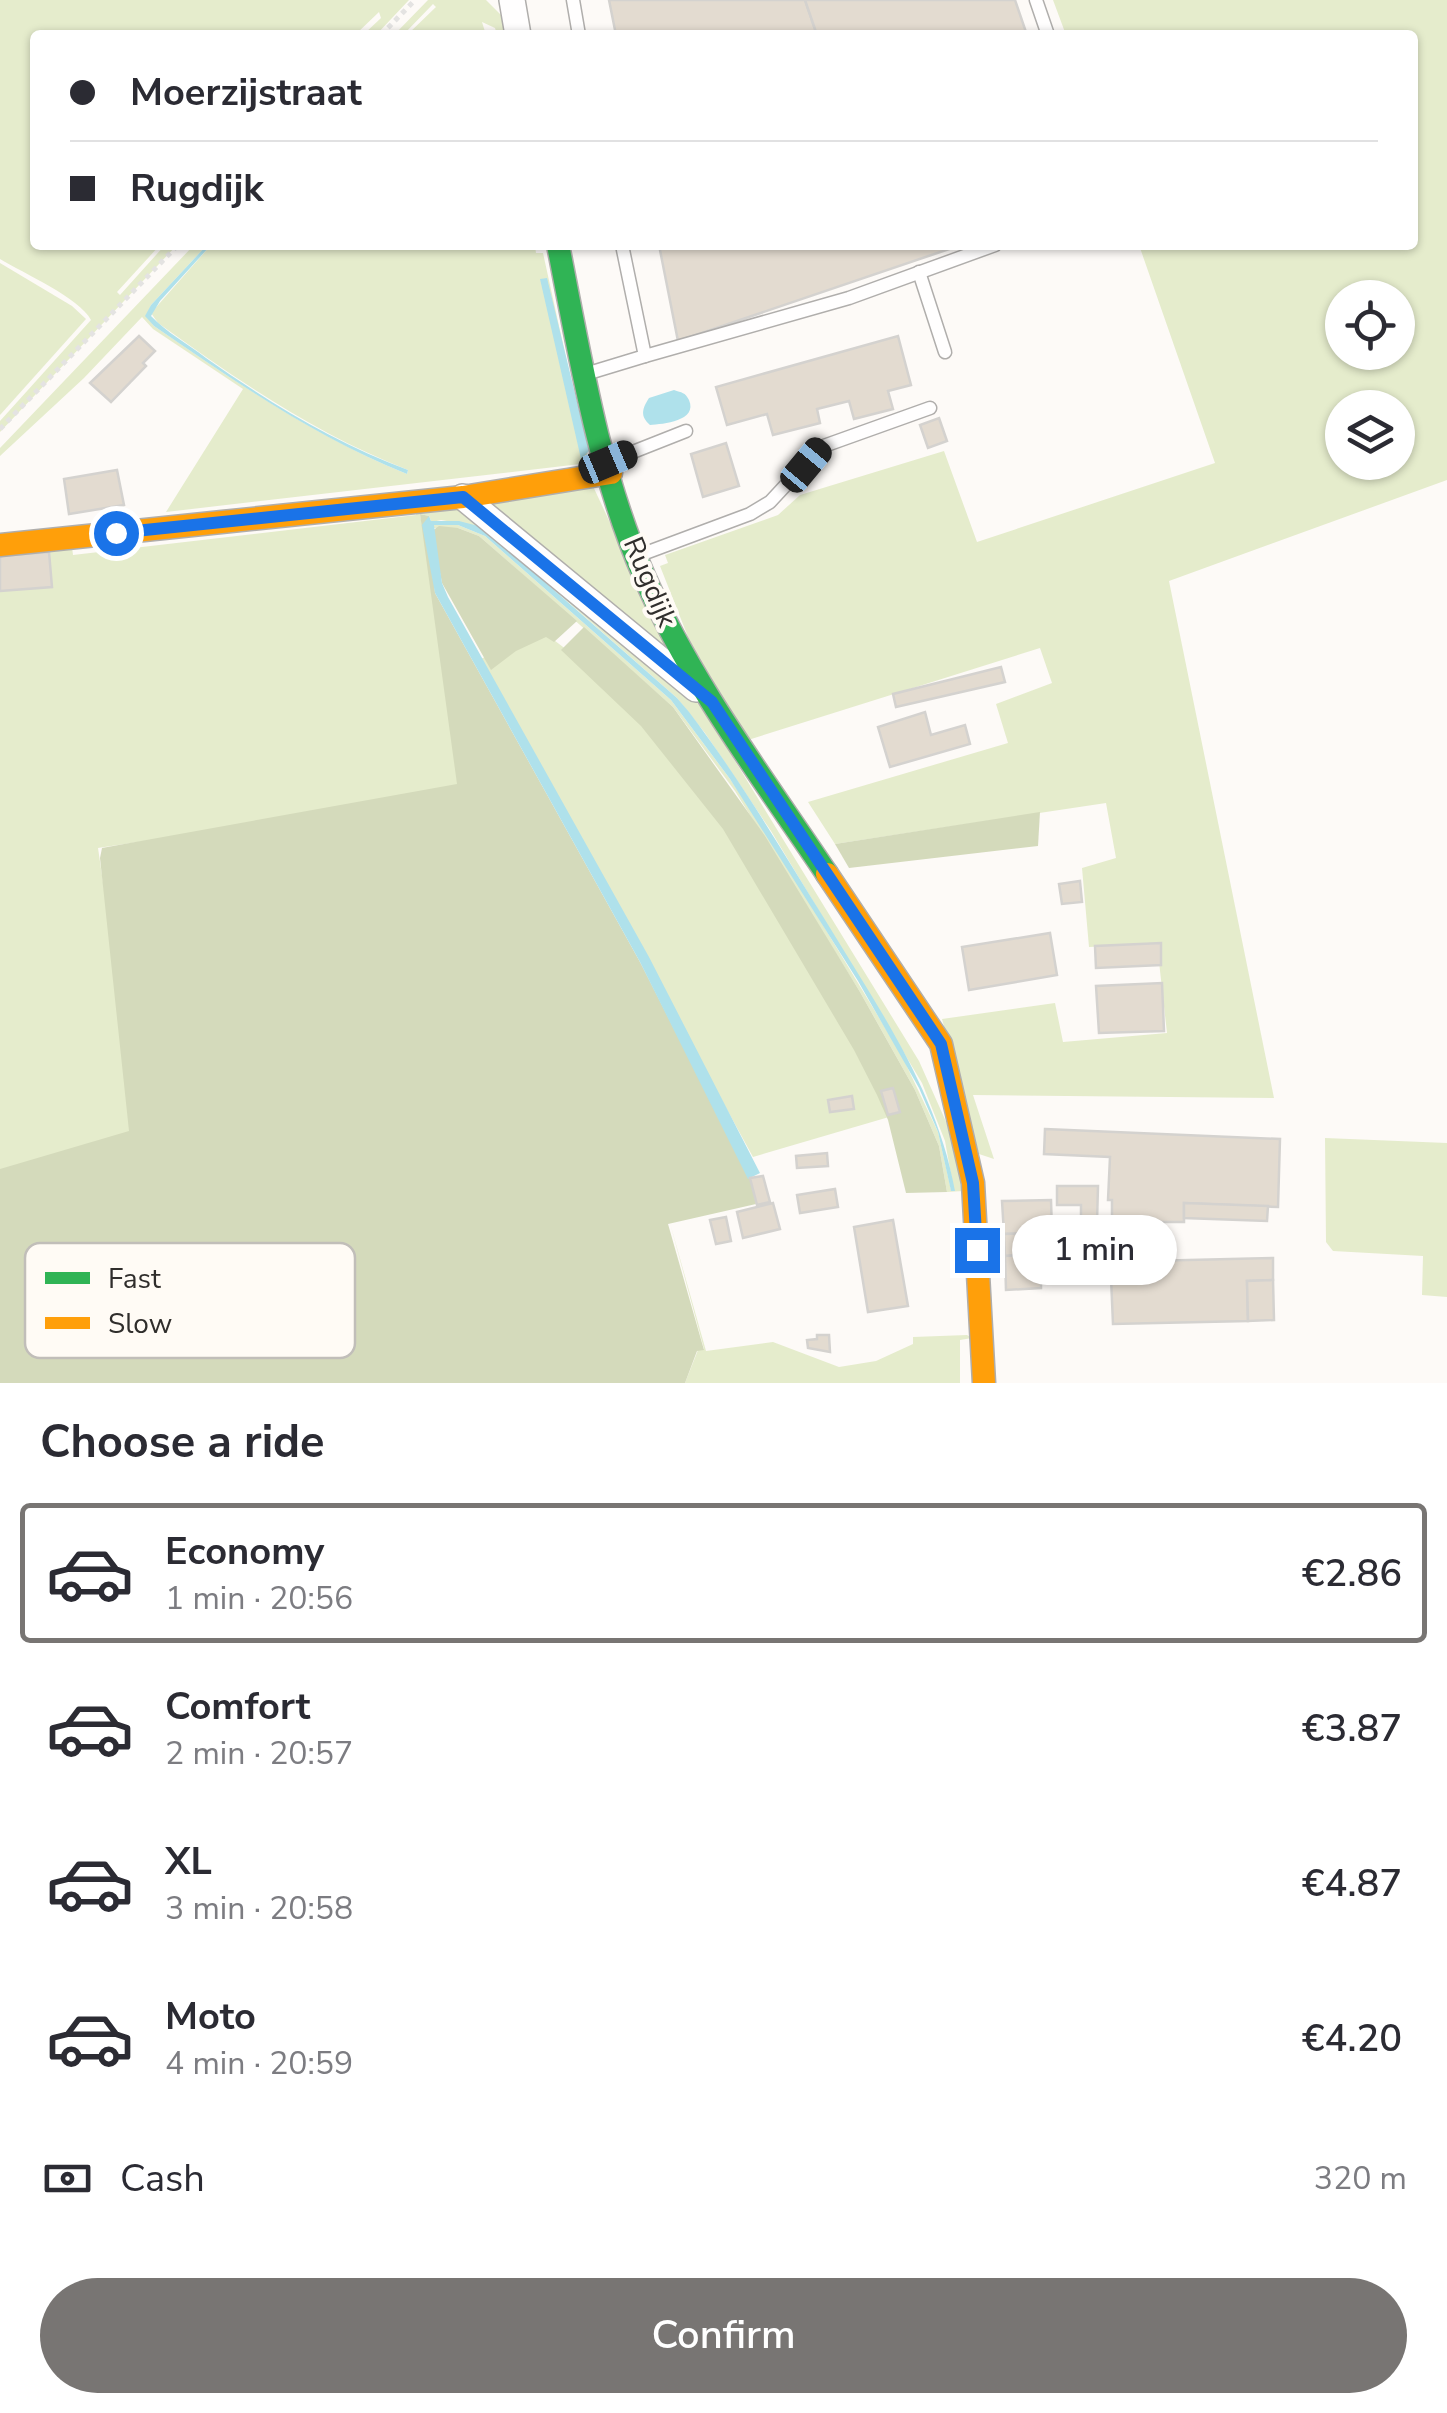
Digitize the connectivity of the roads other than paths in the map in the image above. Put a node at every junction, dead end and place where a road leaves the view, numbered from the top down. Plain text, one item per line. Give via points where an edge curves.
1 (512, 0) edge
2 (572, 0) edge
3 (1036, 0) edge
4 (517, 30) edge
5 (578, 30) edge
6 (1046, 30) edge
7 (559, 250) edge
8 (623, 250) edge
9 (981, 250) edge
10 (919, 272) junction
11 (946, 352) dead end
12 (645, 356) junction
13 (585, 374) junction
14 (930, 408) dead end
15 (686, 431) dead end
16 (609, 467) junction
17 (463, 497) junction
18 (0, 546) edge
19 (637, 556) junction
20 (712, 702) junction
21 (984, 1383) edge

1 - 4 street
2 - 5 lane
3 - 6 lane
7 - 13 street, Rugdijk
8 - 12 lane
9 - 10 lane
10 - 11 lane
10 - 12 lane
12 - 13 lane
13 - 16 street, Rugdijk
14 - 19 lane via 821,446 760,508
15 - 16 lane
16 - 17 street
16 - 19 street, Rugdijk
17 - 18 street
17 - 20 street
19 - 20 street, Rugdijk
20 - 21 street, Rugdijk via 941,1044 973,1183

